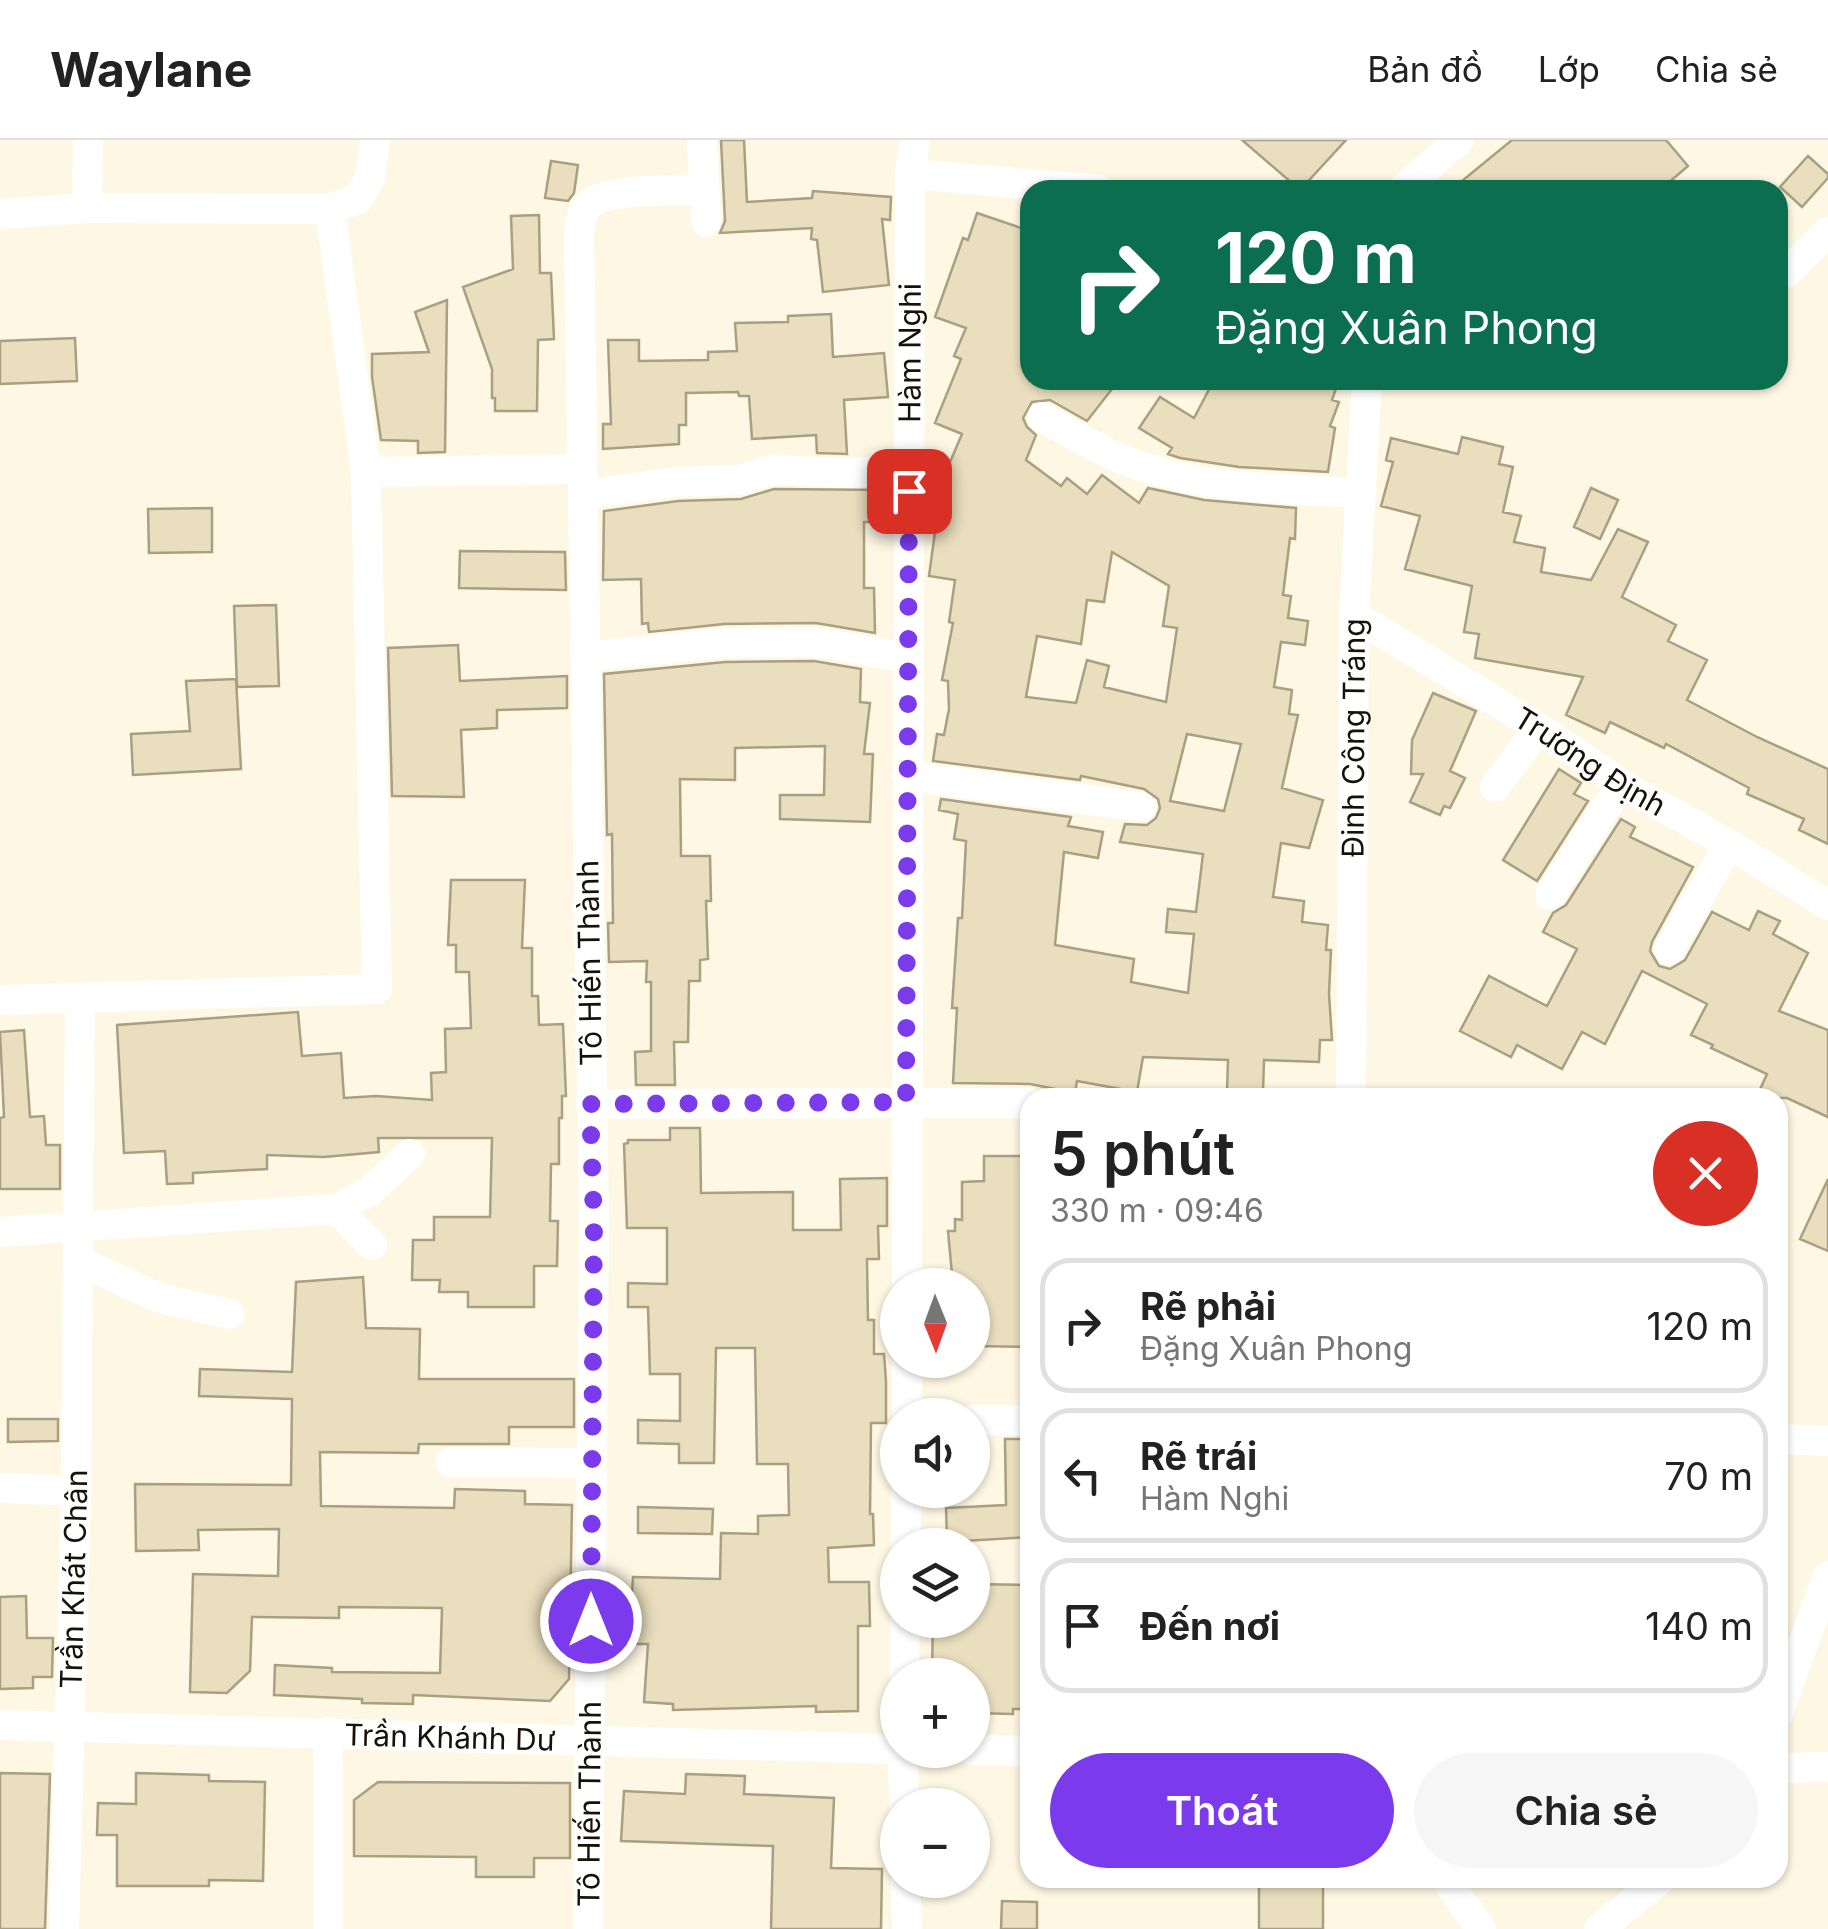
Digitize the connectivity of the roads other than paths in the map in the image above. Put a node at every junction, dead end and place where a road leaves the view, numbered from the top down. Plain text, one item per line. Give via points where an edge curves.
1 (88, 140) edge
2 (376, 140) edge
3 (702, 140) edge
4 (915, 140) edge
5 (1459, 140) edge
6 (910, 174) junction
7 (1413, 180) edge
8 (1020, 183) edge
9 (704, 190) junction
10 (88, 208) junction
11 (330, 208) junction
12 (0, 214) edge
13 (706, 222) dead end
14 (1828, 232) edge
15 (1788, 271) edge
16 (1366, 390) edge
17 (1042, 417) dead end
18 (909, 470) junction
19 (366, 472) junction
20 (582, 482) junction
21 (1360, 494) junction
22 (1354, 615) junction
23 (585, 657) junction
24 (908, 658) junction
25 (1539, 728) junction
26 (907, 776) junction
27 (1621, 784) junction
28 (1495, 787) dead end
29 (1141, 807) dead end
30 (1729, 844) junction
31 (1550, 895) dead end
32 (1828, 904) edge
33 (1669, 950) dead end
34 (80, 998) junction
35 (0, 1000) edge
36 (1351, 1088) edge
37 (906, 1102) junction
38 (1020, 1103) edge
39 (590, 1104) junction
40 (410, 1154) dead end
41 (336, 1210) junction
42 (80, 1229) junction
43 (0, 1232) edge
44 (372, 1245) dead end
45 (79, 1262) junction
46 (907, 1268) edge
47 (229, 1314) dead end
48 (990, 1420) edge
49 (1020, 1420) edge
50 (1788, 1439) edge
51 (1828, 1441) edge
52 (451, 1462) dead end
53 (592, 1463) junction
54 (0, 1488) edge
55 (76, 1490) junction
56 (1828, 1576) edge
57 (1788, 1686) edge
58 (0, 1724) edge
59 (72, 1726) junction
60 (328, 1732) junction
61 (591, 1739) junction
62 (880, 1748) edge
63 (990, 1750) edge
64 (1020, 1751) edge
65 (1788, 1768) edge
66 (1828, 1768) edge
67 (1452, 1888) edge
68 (1650, 1888) edge
69 (906, 1898) edge
70 (64, 1929) edge
71 (328, 1929) edge
72 (588, 1929) edge
73 (907, 1929) edge
74 (1481, 1929) edge
75 (1600, 1929) edge

1 - 10 street
2 - 11 street via 370,178 358,199
3 - 9 street
4 - 6 street, Hàm Nghi
5 - 7 street
6 - 8 street
6 - 18 street, Hàm Nghi
9 - 13 street
9 - 20 street, Tô Hiến Thành via 604,196 582,216
10 - 11 street
10 - 12 street
11 - 19 street
14 - 15 street
16 - 21 street, Đinh Công Tráng
17 - 21 street via 1116,457 1178,477
18 - 20 street via 772,470 729,482
18 - 24 street, Hàm Nghi
19 - 20 street
19 - 34 street via 376,988
20 - 23 street, Tô Hiến Thành
21 - 22 street, Đinh Công Tráng
22 - 25 street, Trương Định
22 - 36 street, Đinh Công Tráng
23 - 24 street via 724,642 816,642
23 - 39 street, Tô Hiến Thành
24 - 26 street, Hàm Nghi
25 - 27 street, Trương Định
25 - 28 street
26 - 29 street
26 - 37 street, Hàm Nghi
27 - 30 street, Trương Định
27 - 31 street
30 - 32 street, Trương Định
30 - 33 street
34 - 35 street
34 - 42 street, Trần Khát Chân
37 - 38 street
37 - 39 street
37 - 46 street, Hàm Nghi
39 - 53 street, Tô Hiến Thành
40 - 41 street via 370,1192
41 - 42 street
41 - 44 street
42 - 43 street
42 - 45 street, Trần Khát Chân
45 - 47 street via 159,1298
45 - 55 street, Trần Khát Chân
48 - 49 street
50 - 51 street
52 - 53 street
53 - 61 street, Tô Hiến Thành
54 - 55 street
55 - 59 street, Trần Khát Chân
56 - 57 street
58 - 59 street, Trần Khánh Dư
59 - 60 street, Trần Khánh Dư
59 - 70 street, Trần Khát Chân
60 - 61 street, Trần Khánh Dư
60 - 71 street
61 - 62 street, Trần Khánh Dư
61 - 72 street, Tô Hiến Thành
63 - 64 street
65 - 66 street
67 - 74 street
68 - 75 street
69 - 73 street

